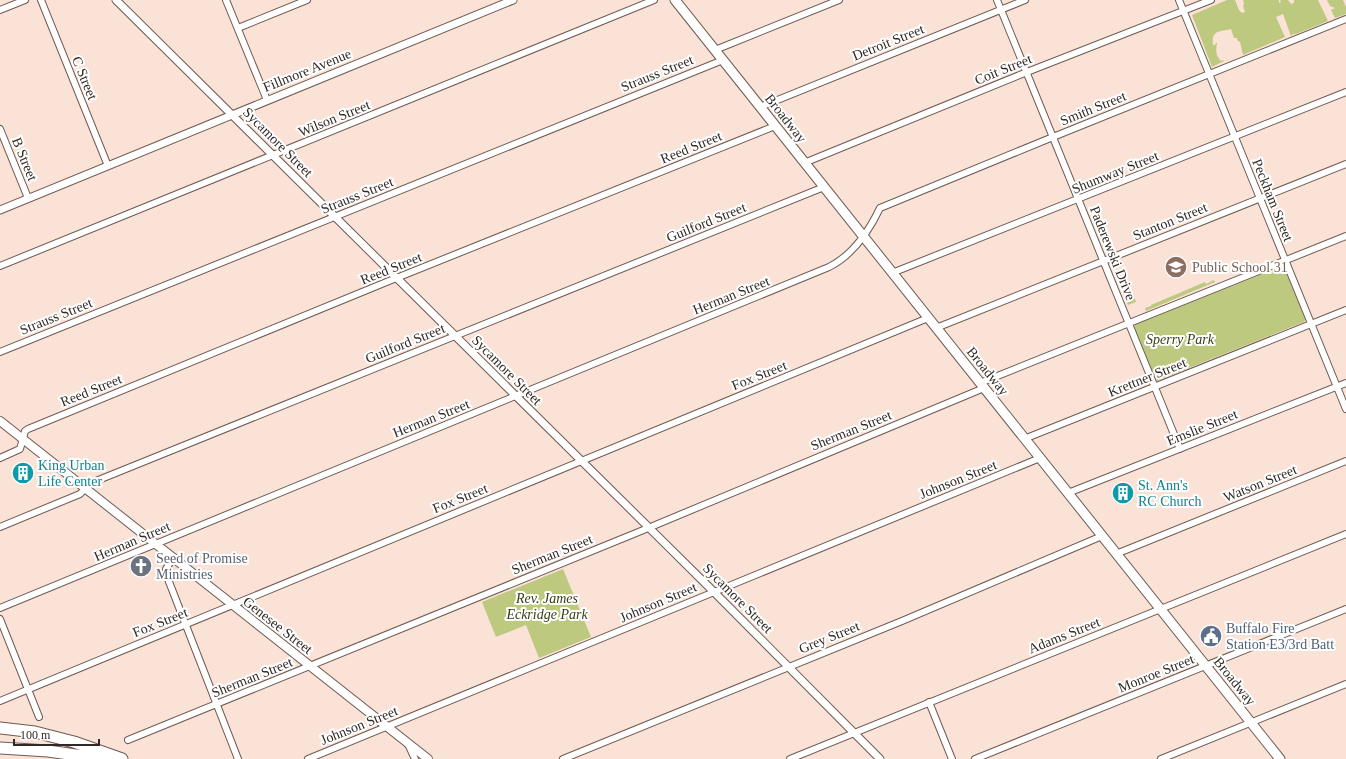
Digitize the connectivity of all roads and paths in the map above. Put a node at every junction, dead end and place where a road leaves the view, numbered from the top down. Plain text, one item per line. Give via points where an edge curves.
1 (25, 0) edge
2 (41, 0) edge
3 (116, 0) edge
4 (226, 0) edge
5 (307, 0) edge
6 (513, 0) edge
7 (654, 0) edge
8 (675, 0) edge
9 (839, 0) edge
10 (997, 0) edge
11 (1025, 0) edge
12 (1179, 0) edge
13 (1211, 0) edge
14 (0, 10) edge
15 (1001, 10) junction
16 (1183, 11) junction
17 (1346, 19) edge
18 (238, 28) junction
19 (715, 50) junction
20 (723, 60) junction
21 (1026, 72) junction
22 (1209, 75) junction
23 (1346, 92) edge
24 (267, 100) junction
25 (760, 107) junction
26 (233, 115) junction
27 (775, 126) junction
28 (0, 129) edge
29 (1235, 136) junction
30 (1053, 137) junction
31 (273, 155) junction
32 (804, 163) junction
33 (1346, 164) edge
34 (108, 166) junction
35 (824, 187) junction
36 (28, 198) junction
37 (1260, 198) junction
38 (1078, 199) junction
39 (0, 210) edge
40 (335, 217) junction
41 (1346, 236) edge
42 (863, 237) junction
43 (1104, 261) junction
44 (1286, 261) junction
45 (0, 266) edge
46 (892, 273) junction
47 (397, 278) junction
48 (1346, 310) edge
49 (928, 318) junction
50 (1129, 323) junction
51 (1311, 324) junction
52 (936, 328) junction
53 (454, 336) junction
54 (0, 352) edge
55 (1346, 383) edge
56 (982, 386) junction
57 (1155, 386) junction
58 (1337, 386) junction
59 (516, 396) junction
60 (1346, 408) edge
61 (0, 421) edge
62 (1024, 439) junction
63 (23, 440) junction
64 (1180, 449) junction
65 (0, 458) edge
66 (1040, 458) junction
67 (1346, 460) edge
68 (582, 461) junction
69 (85, 489) junction
70 (1068, 493) junction
71 (0, 527) edge
72 (648, 528) junction
73 (1346, 534) edge
74 (1102, 536) junction
75 (156, 544) junction
76 (1116, 554) junction
77 (173, 558) junction
78 (714, 592) junction
79 (232, 605) junction
80 (0, 608) edge
81 (1160, 609) junction
82 (1346, 609) edge
83 (0, 619) edge
84 (186, 624) junction
85 (309, 666) junction
86 (1206, 666) junction
87 (788, 667) junction
88 (1346, 684) edge
89 (28, 689) junction
90 (0, 701) edge
91 (929, 702) junction
92 (217, 704) junction
93 (39, 717) dead end
94 (1251, 722) junction
95 (387, 727) junction
96 (0, 728) edge
97 (854, 733) junction
98 (128, 740) dead end
99 (408, 743) junction
100 (0, 748) edge
101 (104, 759) edge
102 (122, 759) edge
103 (238, 759) edge
104 (308, 759) edge
105 (415, 759) edge
106 (428, 759) edge
107 (563, 759) edge
108 (790, 759) edge
109 (880, 759) edge
110 (952, 759) edge
111 (974, 759) edge
112 (1161, 759) edge
113 (1280, 759) edge

1 - 14 street
2 - 34 street, C Street
3 - 26 street, Sycamore Street
4 - 18 street
5 - 18 street
6 - 24 street, Fillmore Avenue
7 - 31 street, Wilson Street
8 - 19 main road, Broadway
9 - 19 street
10 - 15 street, Paderewski Drive
11 - 15 street, Detroit Street
12 - 16 street, Peckham Street
13 - 16 street, Coit Street
15 - 21 street, Paderewski Drive
15 - 25 street, Detroit Street
16 - 21 street, Coit Street
16 - 22 street, Peckham Street
17 - 22 street, Smith Street
18 - 24 street
19 - 20 main road, Broadway
20 - 25 main road, Broadway
20 - 40 street, Strauss Street
21 - 30 street, Paderewski Drive
21 - 32 street, Coit Street
22 - 29 street, Peckham Street
22 - 30 street, Smith Street
23 - 29 street, Shumway Street
24 - 26 street, Fillmore Avenue
25 - 27 main road, Broadway
26 - 31 street, Sycamore Street
26 - 34 street, Fillmore Avenue
27 - 32 main road, Broadway
27 - 47 street, Reed Street
28 - 36 street, B Street
29 - 37 street, Peckham Street
29 - 38 street, Shumway Street
30 - 38 street, Paderewski Drive
30 - 42 street, Smith Street via 880,208
31 - 40 street, Sycamore Street
31 - 45 street, Wilson Street
32 - 35 main road, Broadway
33 - 37 street, Stanton Street
34 - 36 street, Fillmore Avenue
35 - 42 main road, Broadway
35 - 53 street, Guilford Street
36 - 39 street, Fillmore Avenue
37 - 43 street, Stanton Street
37 - 44 street, Peckham Street
38 - 43 street, Paderewski Drive
38 - 46 street, Shumway Street
40 - 47 street, Sycamore Street
40 - 54 street, Strauss Street
41 - 44 street, Sherman Street
42 - 46 main road, Broadway
42 - 59 street, Herman Street via 843,258 829,267
43 - 50 street, Paderewski Drive
43 - 52 street, Stanton Street
44 - 50 street, Sherman Street
44 - 51 street, Peckham Street
46 - 49 main road, Broadway
47 - 53 street, Sycamore Street
47 - 63 street, Reed Street via 28,429
48 - 51 street, Krettner Street
49 - 52 main road, Broadway
49 - 68 street, Fox Street
50 - 56 street, Sherman Street
50 - 57 street, Paderewski Drive
51 - 57 street, Krettner Street
51 - 58 street, Peckham Street
52 - 56 main road, Broadway
53 - 59 street, Sycamore Street
53 - 69 street, Guilford Street via 91,483
55 - 58 street, Emslie Street
56 - 62 main road, Broadway
56 - 72 street, Sherman Street
57 - 62 street, Krettner Street
57 - 64 street, Paderewski Drive
58 - 60 street, Peckham Street
58 - 64 street, Emslie Street
59 - 68 street, Sycamore Street
59 - 75 street, Herman Street
61 - 63 main road, Genesee Street
62 - 66 main road, Broadway
63 - 65 street, Reed Street via 20,449
63 - 69 main road, Genesee Street
64 - 70 street, Emslie Street
66 - 70 main road, Broadway
66 - 78 street, Johnson Street
67 - 76 street, Watson Street
68 - 72 street, Sycamore Street
68 - 79 street, Fox Street
69 - 71 street, Guilford Street via 80,494
69 - 75 main road, Genesee Street
70 - 74 main road, Broadway
72 - 78 street, Sycamore Street
72 - 85 street, Sherman Street
73 - 81 street, Adams Street
74 - 76 main road, Broadway
74 - 87 street, Grey Street
75 - 77 main road, Genesee Street
75 - 80 street, Herman Street
76 - 81 main road, Broadway
77 - 79 main road, Genesee Street
77 - 84 street via 165,571
78 - 87 street, Sycamore Street
78 - 95 street, Johnson Street
79 - 84 street, Fox Street
79 - 85 main road, Genesee Street
81 - 86 main road, Broadway
81 - 91 street, Adams Street
82 - 86 street, Monroe Street
83 - 89 street
84 - 89 street, Fox Street
84 - 92 street
85 - 92 street, Sherman Street
85 - 95 main road, Genesee Street
86 - 94 main road, Broadway
86 - 111 street, Monroe Street
87 - 97 street, Sycamore Street
87 - 107 street, Grey Street
88 - 94 street
89 - 90 street, Fox Street
89 - 93 street
91 - 97 street, Adams Street
91 - 110 street
92 - 98 street, Sherman Street
92 - 103 street
94 - 112 street
94 - 113 main road, Broadway
95 - 99 main road, Genesee Street
95 - 104 street, Johnson Street
96 - 102 highway via 35,732 74,742
97 - 108 street, Adams Street
97 - 109 street, Sycamore Street
99 - 105 street
99 - 106 main road, Genesee Street
100 - 101 highway via 48,751

